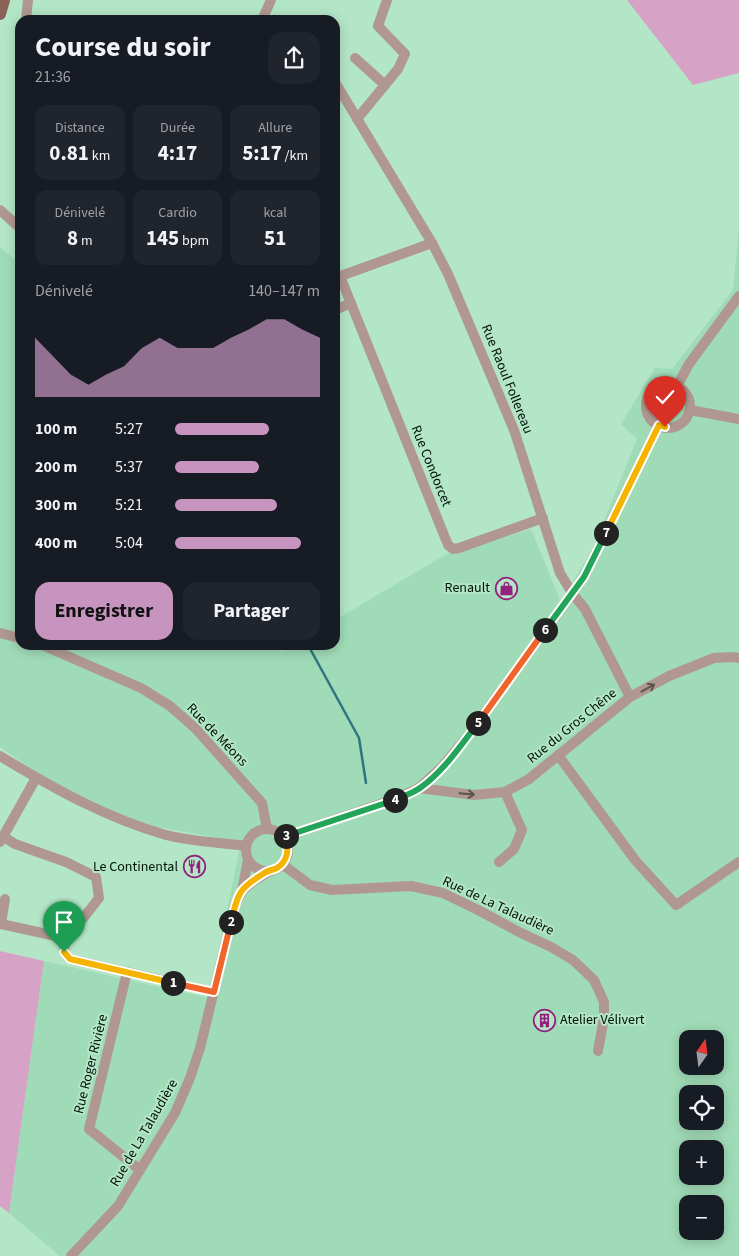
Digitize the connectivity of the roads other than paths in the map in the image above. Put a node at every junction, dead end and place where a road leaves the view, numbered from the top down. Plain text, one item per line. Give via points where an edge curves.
1 (4, 0) edge
2 (28, 0) edge
3 (271, 0) edge
4 (387, 0) edge
5 (0, 14) edge
6 (26, 15) edge
7 (266, 15) edge
8 (355, 58) dead end
9 (385, 85) junction
10 (340, 90) edge
11 (357, 119) junction
12 (0, 210) edge
13 (15, 224) edge
14 (432, 243) junction
15 (340, 276) edge
16 (340, 281) edge
17 (739, 296) edge
18 (351, 303) junction
19 (340, 308) edge
20 (677, 386) junction
21 (690, 410) junction
22 (739, 419) edge
23 (659, 425) junction
24 (543, 518) junction
25 (572, 593) junction
26 (0, 633) edge
27 (15, 637) edge
28 (54, 650) edge
29 (739, 658) edge
30 (630, 698) junction
31 (558, 755) junction
32 (0, 756) edge
33 (36, 778) junction
34 (419, 788) junction
35 (505, 792) junction
36 (267, 829) junction
37 (284, 837) junction
38 (2, 839) edge
39 (246, 846) junction
40 (248, 860) junction
41 (499, 862) dead end
42 (739, 862) edge
43 (282, 864) junction
44 (270, 871) junction
45 (242, 891) junction
46 (5, 899) dead end
47 (65, 938) junction
48 (127, 972) junction
49 (214, 992) junction
50 (598, 1051) dead end
51 (140, 1170) junction
52 (71, 1256) edge

1 - 5 main road
2 - 6 street
3 - 7 street
4 - 9 street via 378,26 405,54
8 - 9 street
9 - 11 street
10 - 11 street, Rue Raoul Follereau
11 - 14 street, Rue Raoul Follereau
12 - 13 street
14 - 15 street, Rue Condorcet
14 - 24 street, Rue Raoul Follereau via 514,430
16 - 18 street, Rue Condorcet
17 - 20 street via 689,364
18 - 19 street
18 - 24 street, Rue Condorcet via 448,545 453,549 459,548
20 - 21 street via 688,396
20 - 23 street via 662,385 650,393 646,408 648,415
21 - 22 street
21 - 23 street via 678,425
23 - 25 street via 584,577
24 - 25 street, Rue Raoul Follereau via 560,573
25 - 30 street, Rue Raoul Follereau via 585,609
25 - 34 street via 468,736
26 - 27 street
28 - 36 street, Rue de Méons via 141,688 170,706 195,728 262,803
30 -> 29 street, Rue du Gros Chêne via 669,676 714,658
30 - 31 street, Rue du Gros Chêne
31 - 35 street, Rue du Gros Chêne via 529,779
31 - 42 street via 636,860 676,905
32 - 33 street
33 - 38 street
33 - 39 street via 91,808 167,835
34 -> 35 street, Rue du Gros Chêne via 474,795
34 - 37 street via 386,803
35 - 41 street via 522,830 514,849
36 - 37 street
36 - 39 street via 252,835
37 - 43 street via 288,849
38 - 47 street via 66,862 96,877 99,898
39 - 40 street
40 - 44 street via 259,869
40 - 45 street, Rue de La Talaudière
43 - 44 street
43 - 50 street, Rue de La Talaudière via 310,884 332,890 411,886 443,893 551,946 573,960 594,980 604,1002
44 - 45 street
45 - 49 street, Rue de La Talaudière via 235,905
46 - 47 street via 1,924
47 - 48 street via 64,952 70,959
48 - 49 street
48 - 51 street, Rue Roger Rivière via 89,1129
49 - 51 street, Rue de La Talaudière via 190,1078 175,1112
51 - 52 street, Rue de La Talaudière via 118,1206

